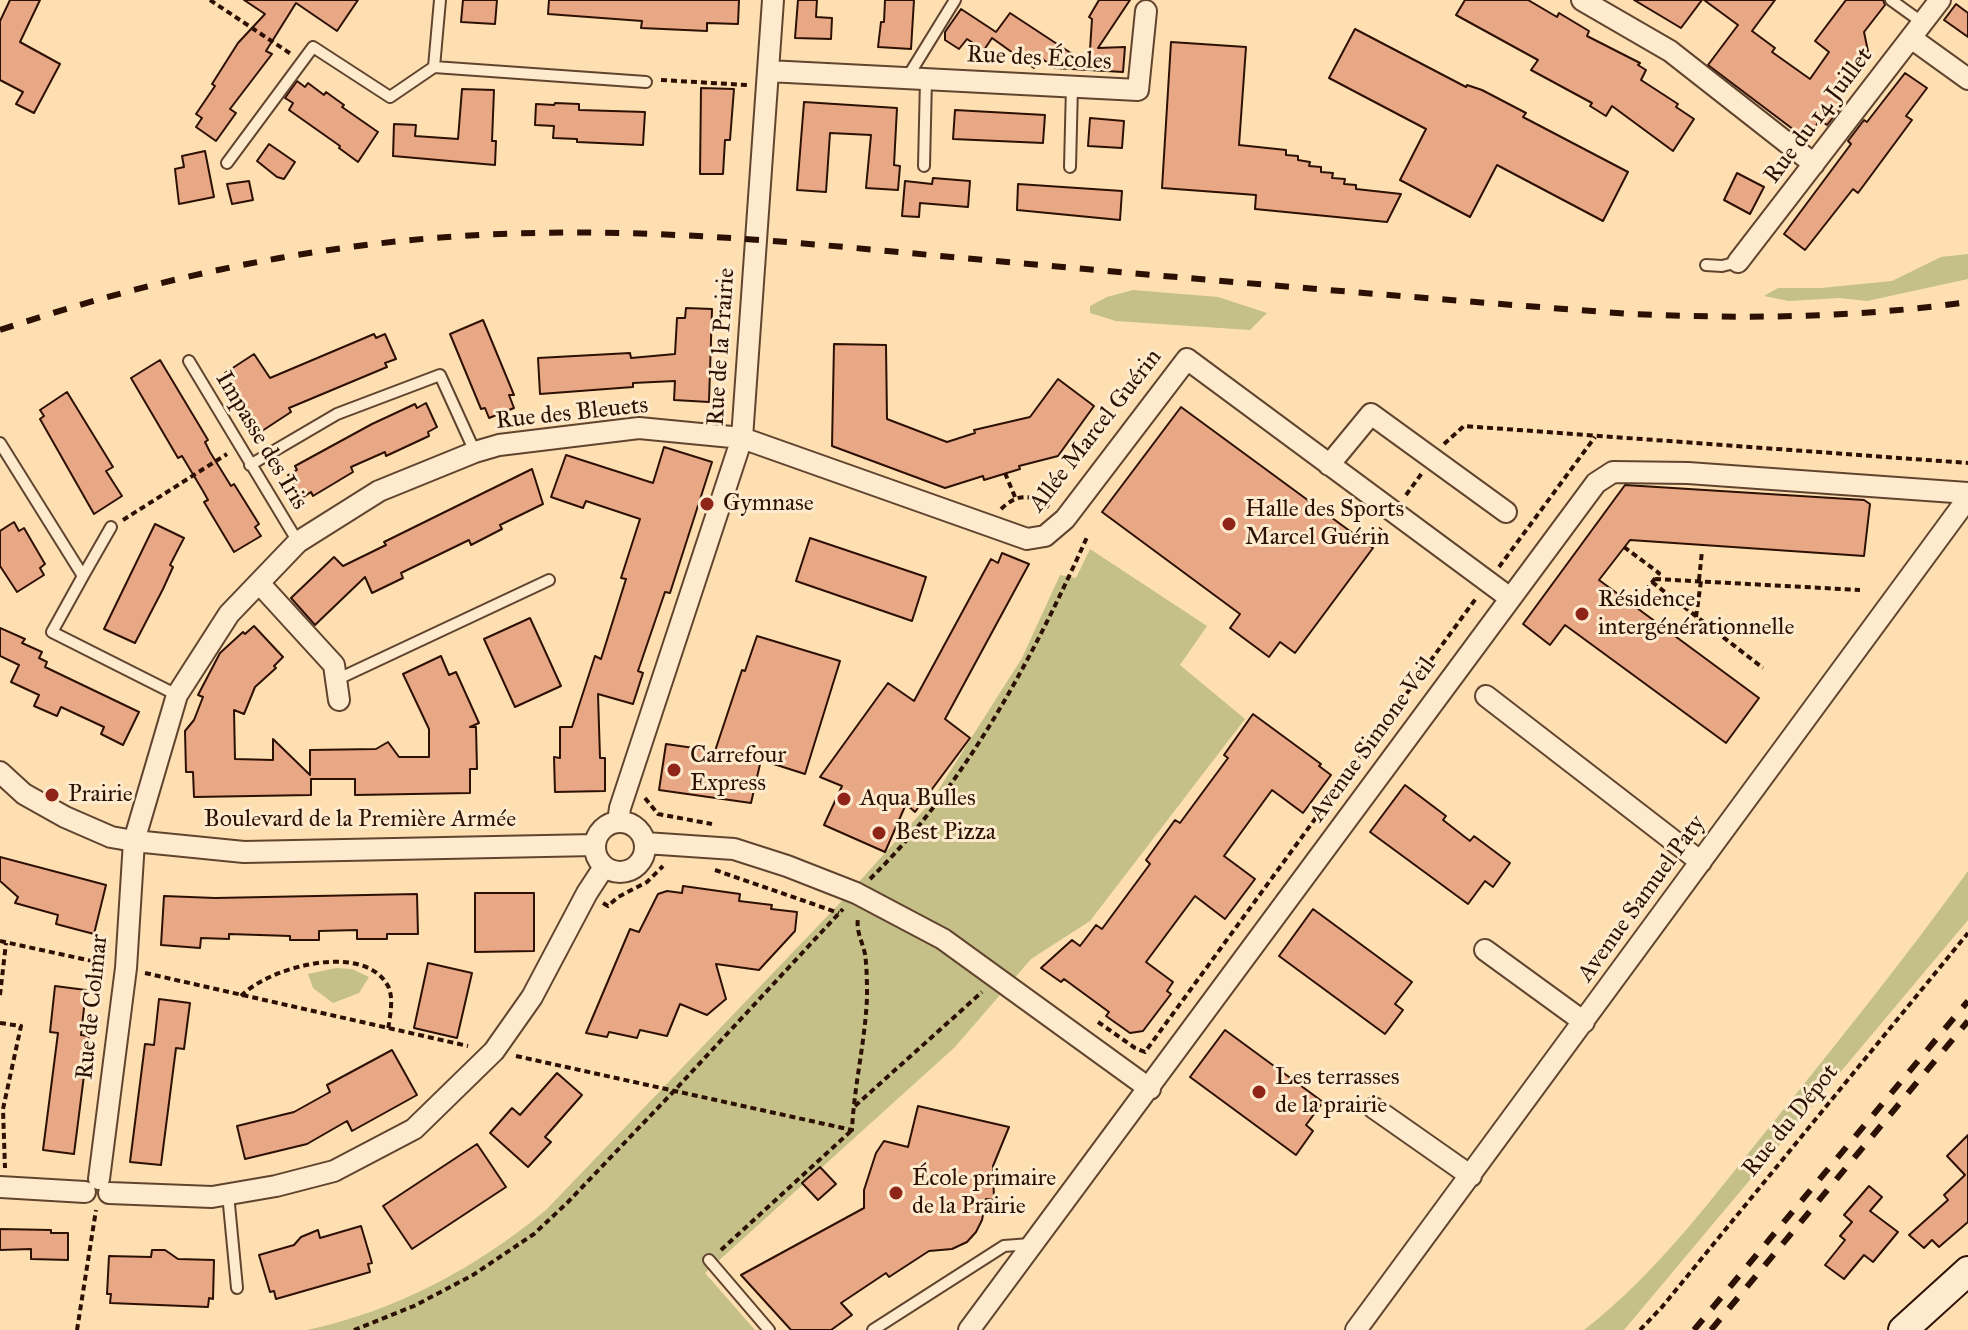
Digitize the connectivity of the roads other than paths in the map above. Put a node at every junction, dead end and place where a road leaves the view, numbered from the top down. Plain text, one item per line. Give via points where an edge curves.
1 (440, 0) edge
2 (773, 0) edge
3 (955, 0) edge
4 (1582, 0) edge
5 (1891, 0) edge
6 (1940, 0) edge
7 (1146, 11) dead end
8 (1917, 30) junction
9 (434, 67) junction
10 (768, 79) junction
11 (916, 79) junction
12 (1968, 79) edge
13 (646, 82) road end
14 (1072, 86) junction
15 (227, 163) dead end
16 (1814, 164) junction
17 (924, 166) dead end
18 (1070, 167) dead end
19 (1738, 262) joint
20 (1706, 265) dead end
21 (189, 361) dead end
22 (742, 438) junction
23 (0, 443) edge
24 (475, 452) junction
25 (250, 465) junction
26 (1329, 465) junction
27 (1968, 495) edge
28 (1506, 512) dead end
29 (111, 527) road end
30 (298, 542) junction
31 (83, 576) junction
32 (549, 580) dead end
33 (259, 583) junction
34 (1510, 598) junction
35 (338, 679) junction
36 (177, 695) junction
37 (1486, 696) dead end
38 (339, 700) dead end
39 (0, 772) edge
40 (618, 822) junction
41 (134, 841) junction
42 (645, 843) junction
43 (595, 845) junction
44 (1701, 862) junction
45 (604, 867) junction
46 (1485, 950) dead end
47 (1584, 1022) junction
48 (1150, 1089) junction
49 (1374, 1108) dead end
50 (1471, 1176) junction
51 (3, 1187) edge
52 (97, 1192) junction
53 (228, 1194) junction
54 (1032, 1244) junction
55 (709, 1260) road end
56 (1968, 1271) edge
57 (237, 1288) dead end
58 (769, 1330) edge
59 (873, 1330) edge
60 (969, 1330) edge
61 (1356, 1330) edge
62 (1903, 1330) edge

1 - 9 lane
2 - 10 street, Rue de la Prairie
3 - 11 lane, Rue des Écoles
4 - 16 street via 1670,51
5 - 8 lane
6 - 8 street, Rue du 14 Juillet
7 - 14 street, Rue des Écoles via 1138,90
8 - 12 street
8 - 16 street, Rue du 14 Juillet
9 - 13 lane
9 - 15 lane via 390,97 313,47
10 - 11 street, Rue des Écoles
10 - 22 street, Rue de la Prairie
11 - 14 street, Rue des Écoles
11 - 17 lane
14 - 18 lane
16 - 19 street, Rue du 14 Juillet
19 - 20 lane
21 - 25 lane, Impasse des Iris
22 - 24 street, Rue des Bleuets via 639,428
22 - 26 street, Allée Marcel Guérin via 1027,539 1045,536 1065,519 1187,359
22 - 40 street, Rue de la Prairie
23 - 31 lane
24 - 25 lane via 440,375 337,414
24 - 30 street, Rue des Bleuets via 379,491
25 - 30 lane, Impasse des Iris
26 - 28 street via 1371,414
26 - 34 street, Allée Marcel Guérin
27 - 34 street, Avenue Simone Veil via 1613,472 1596,483
27 - 44 street, Avenue Samuel Paty
29 - 31 lane
30 - 33 street, Rue des Bleuets
31 - 36 lane via 52,632
32 - 35 lane
33 - 35 street via 334,665
33 - 36 street, Rue des Bleuets via 229,614
34 - 48 street, Avenue Simone Veil
35 - 38 street
36 - 41 street, Rue des Bleuets
37 - 44 street
39 - 41 street, Boulevard de la Première Armée via 24,794 65,817
40 - 42 street via 630,824
40 - 43 street via 607,826
41 - 43 street, Boulevard de la Première Armée via 244,852
41 - 52 street, Rue de Colmar via 126,968
42 - 45 street via 643,858 633,869 618,873
42 - 48 street via 734,849 856,893 943,939
43 - 45 street
44 - 47 street, Avenue Samuel Paty
45 - 53 street via 532,997 494,1051 414,1129 334,1171
46 - 47 street
47 - 50 street, Avenue Samuel Paty
48 - 54 street, Avenue Simone Veil
49 - 50 street
50 - 61 street, Avenue Samuel Paty
51 - 52 street
52 - 53 street
53 - 57 lane
54 - 59 lane via 1004,1246
54 - 60 street, Avenue Simone Veil
55 - 58 lane
56 - 62 main road

